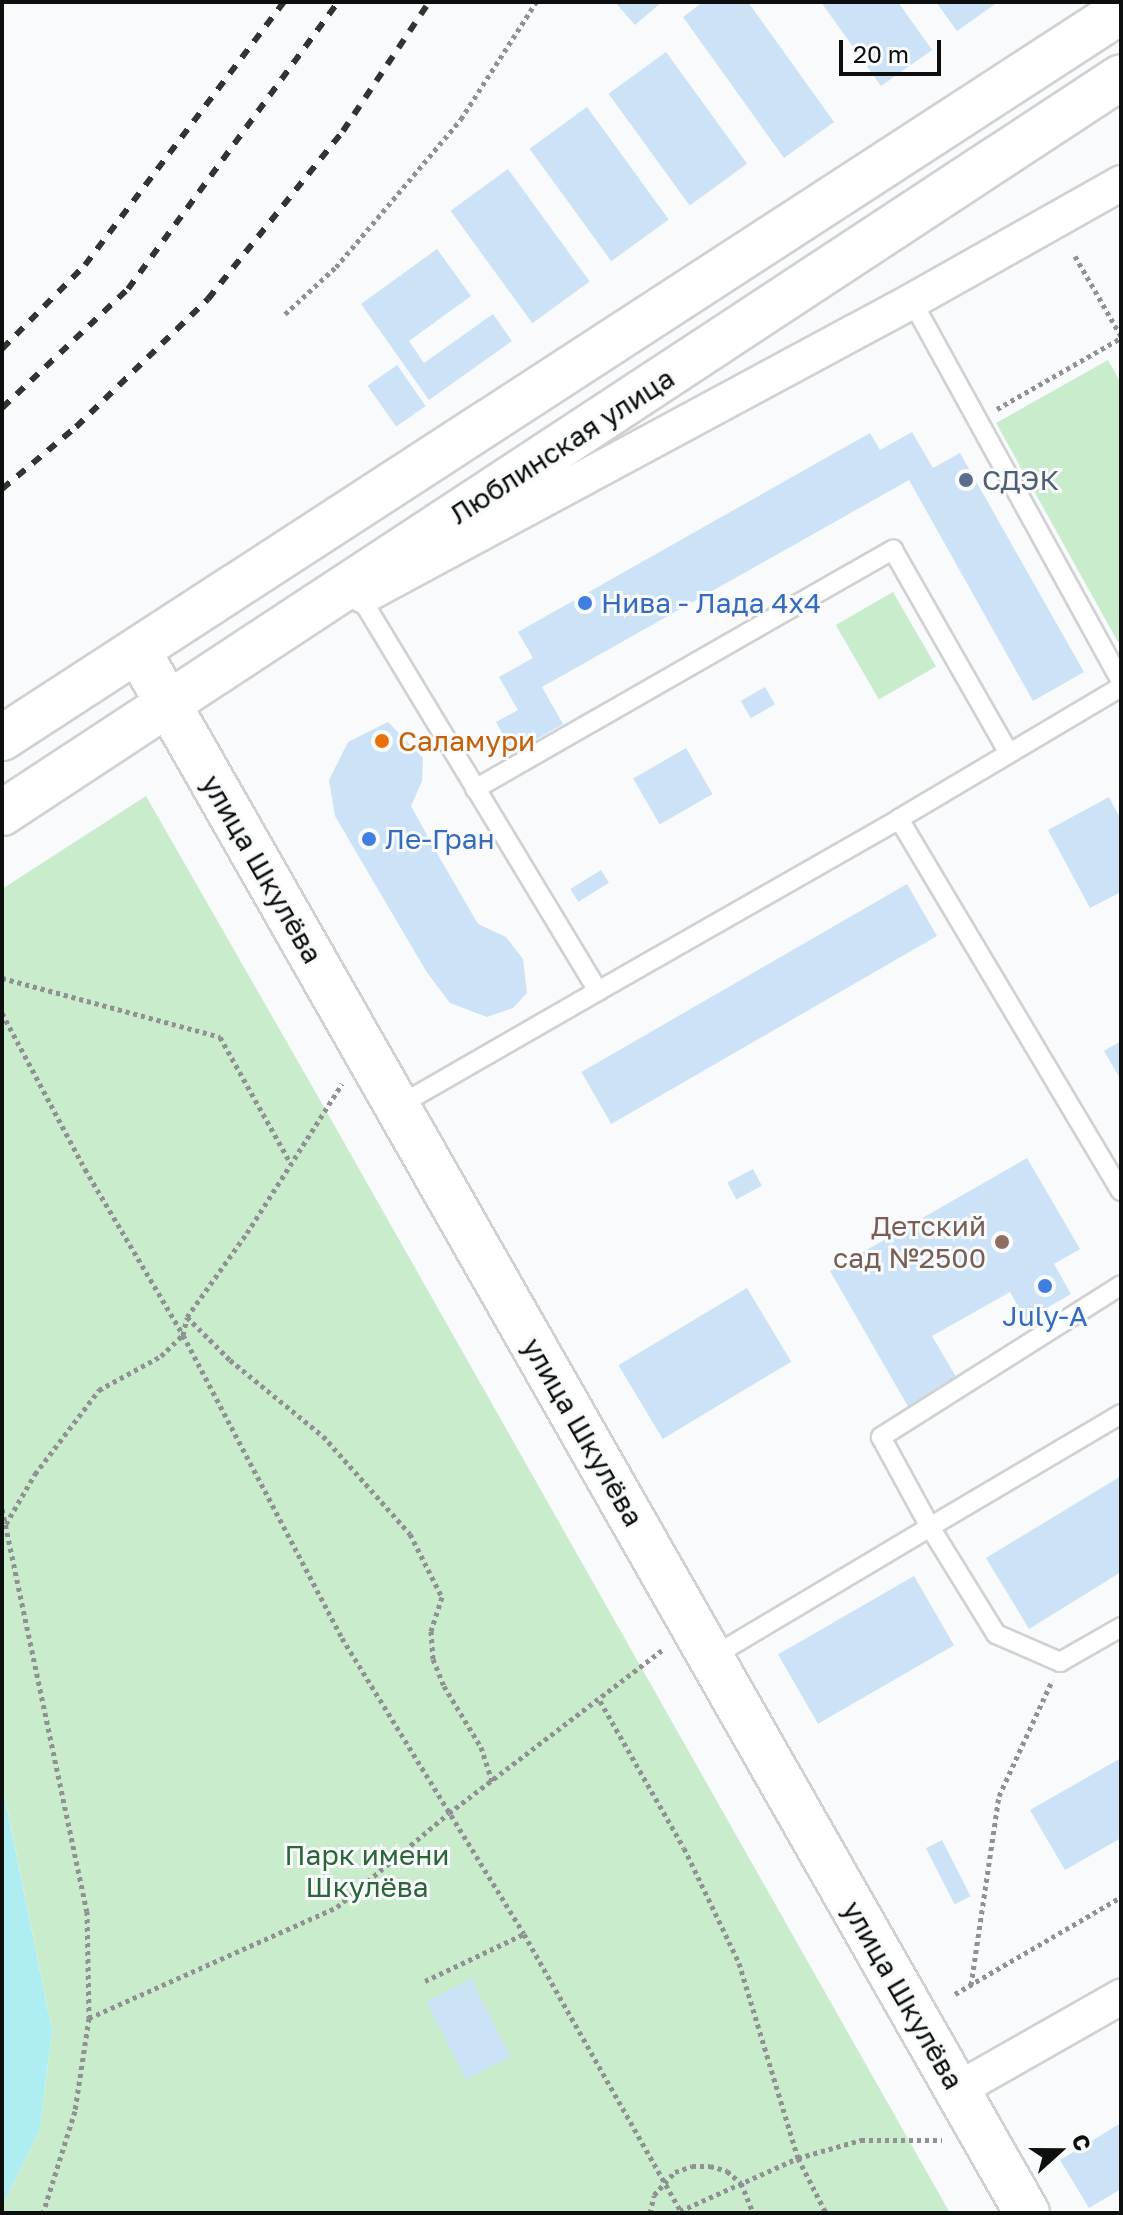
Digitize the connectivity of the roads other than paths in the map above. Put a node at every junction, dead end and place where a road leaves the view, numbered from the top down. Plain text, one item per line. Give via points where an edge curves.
1 (1121, 11) edge
2 (1121, 77) edge
3 (1121, 183) edge
4 (912, 301) junction
5 (361, 598) junction
6 (138, 651) junction
7 (248, 652) junction
8 (1121, 684) edge
9 (169, 706) junction
10 (2, 738) edge
11 (1009, 753) junction
12 (475, 789) junction
13 (2, 813) edge
14 (899, 819) junction
15 (598, 991) junction
16 (398, 1106) junction
17 (1121, 1191) edge
18 (1121, 1285) edge
19 (1121, 1414) edge
20 (930, 1527) junction
21 (1121, 1627) edge
22 (712, 1657) junction
23 (1121, 1997) edge
24 (957, 2090) junction
25 (1027, 2213) edge

1 - 6 main road
2 - 7 main road, Люблинская улица
3 - 4 street
4 - 5 street
4 - 8 lane
5 - 7 street
5 - 12 lane
6 - 9 main road, улица Шкулёва
6 - 10 main road
7 - 9 main road, Люблинская улица
8 - 11 lane
9 - 13 main road, Люблинская улица
9 - 16 main road, улица Шкулёва
11 - 12 lane via 893,550
11 - 14 lane
12 - 15 lane
14 - 15 lane
14 - 17 lane
15 - 16 lane
16 - 22 main road, улица Шкулёва
18 - 20 lane via 881,1437
19 - 20 lane
20 - 21 lane via 996,1634 1060,1662
20 - 22 lane
22 - 24 main road, улица Шкулёва
23 - 24 street
24 - 25 main road, улица Шкулёва

